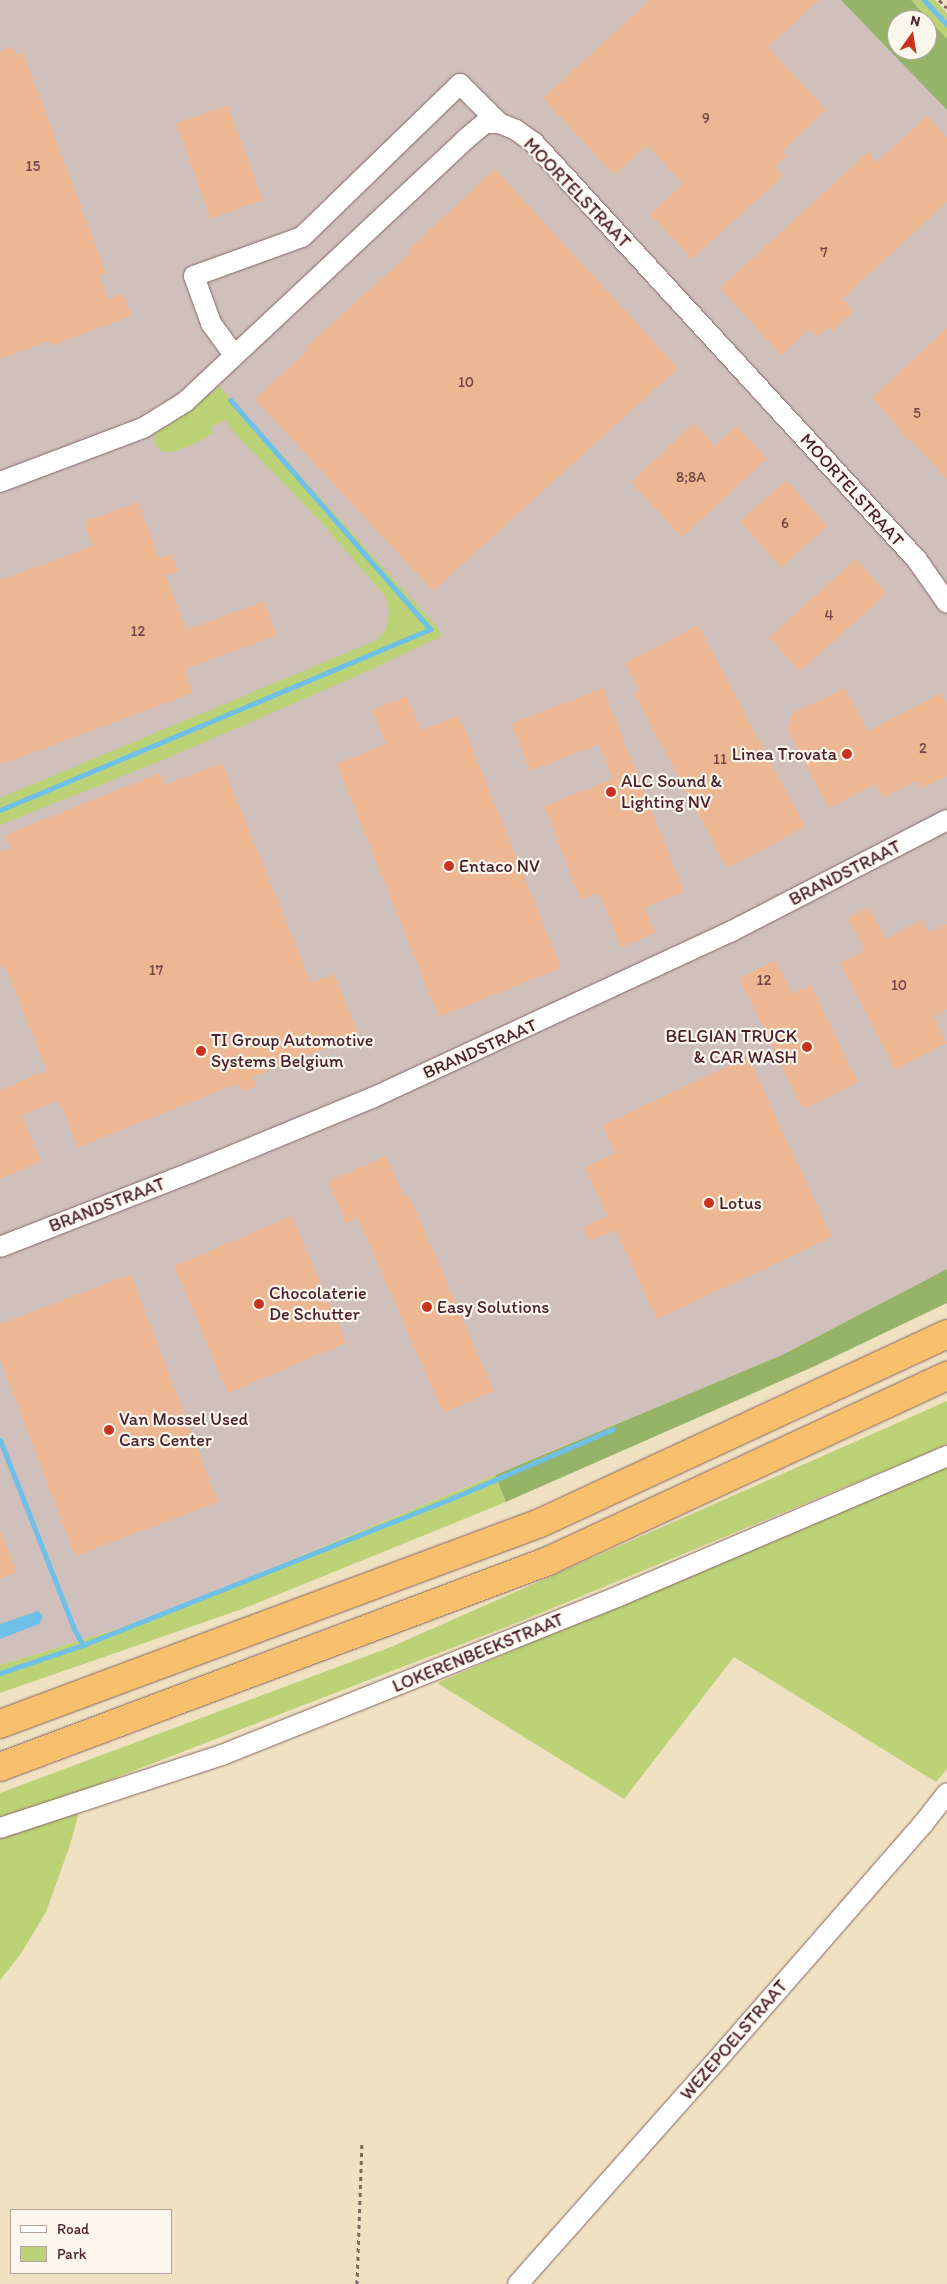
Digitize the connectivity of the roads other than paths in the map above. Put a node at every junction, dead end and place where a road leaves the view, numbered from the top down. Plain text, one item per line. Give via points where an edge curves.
1 (499, 123) junction
2 (234, 355) junction
3 (0, 482) edge
4 (947, 603) edge
5 (947, 820) edge
6 (0, 1247) edge
7 (947, 1334) edge
8 (947, 1376) edge
9 (947, 1456) edge
10 (0, 1724) edge
11 (0, 1767) edge
12 (947, 1793) edge
13 (0, 1828) edge
14 (518, 2284) edge

1 - 2 street via 485,123 467,138
1 - 2 street, MOORTELSTRAAT via 460,84 302,237 194,276 212,323
1 - 4 street, MOORTELSTRAAT via 534,143 917,560
2 - 3 street via 185,402 143,428
5 - 6 street, BRANDSTRAAT via 730,932 372,1098
7 - 10 highway via 540,1523
8 - 11 highway via 548,1561
9 - 13 street, LOKERENBEEKSTRAAT via 619,1596 222,1755
12 - 14 street, WEZEPOELSTRAAT

